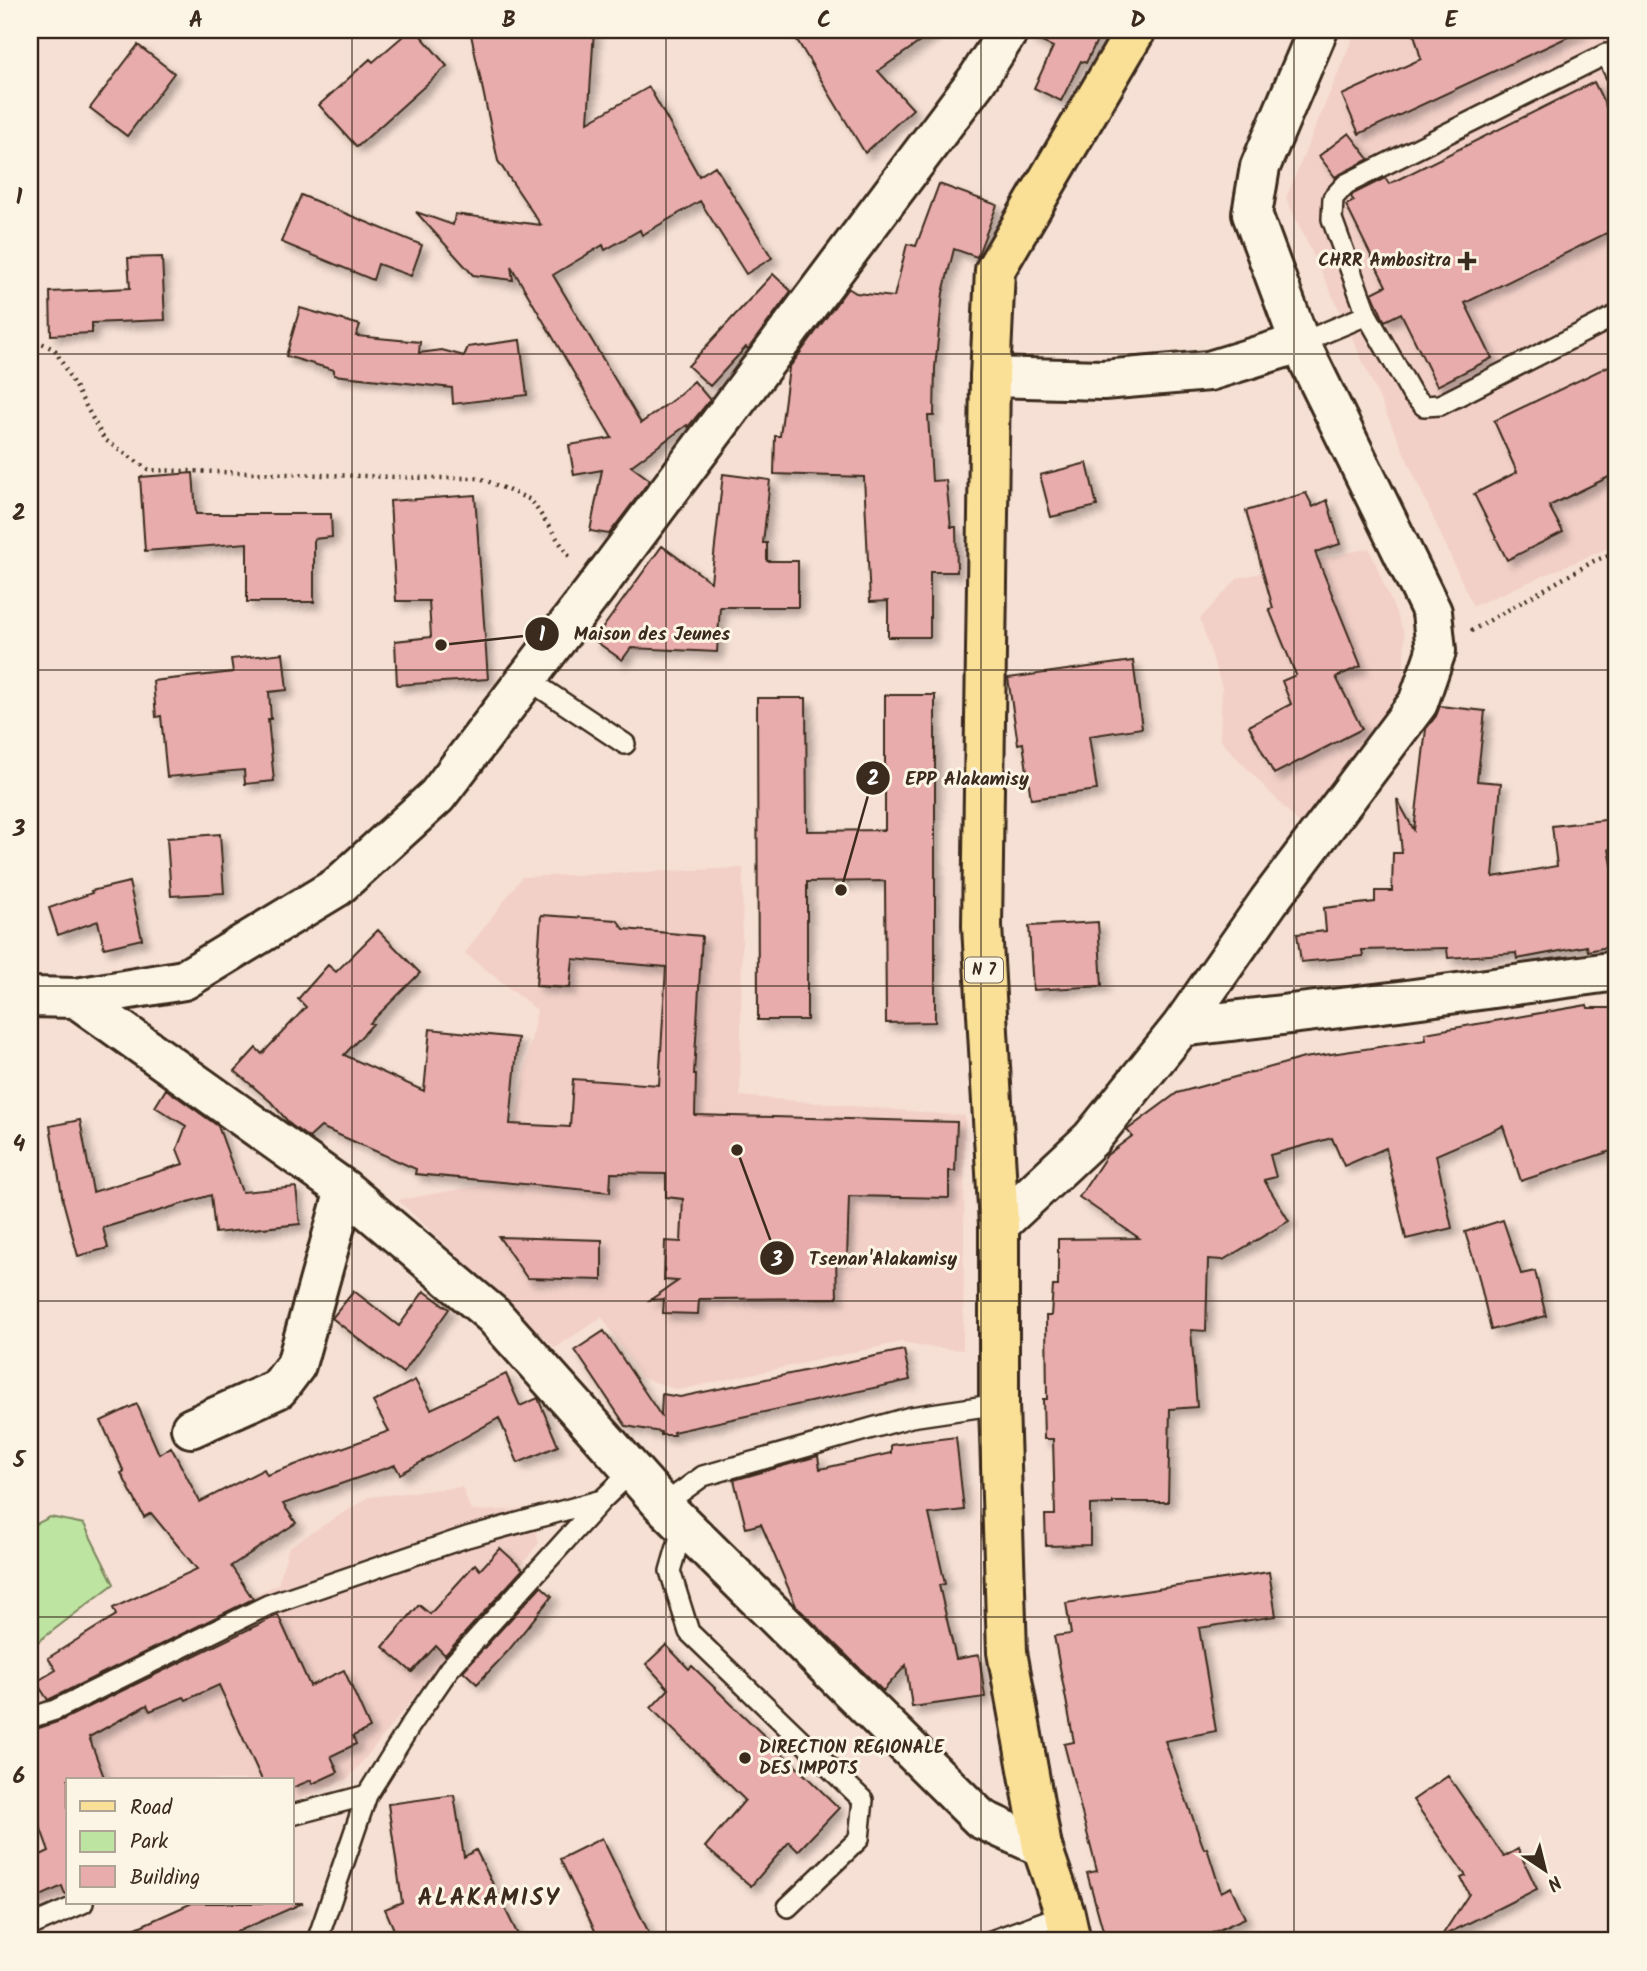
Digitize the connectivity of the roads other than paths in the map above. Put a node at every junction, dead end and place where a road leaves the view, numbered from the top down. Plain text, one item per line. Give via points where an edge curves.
1 (1009, 30) edge
2 (1136, 30) edge
3 (1318, 30) edge
4 (1617, 76) edge
5 (1617, 314) edge
6 (1367, 316) junction
7 (1300, 343) junction
8 (989, 377) junction
9 (526, 678) junction
10 (625, 744) dead end
11 (1617, 971) edge
12 (30, 997) edge
13 (76, 998) junction
14 (1181, 1027) junction
15 (345, 1190) junction
16 (999, 1225) junction
17 (999, 1404) junction
18 (191, 1429) dead end
19 (632, 1471) junction
20 (602, 1500) junction
21 (673, 1515) junction
22 (30, 1718) edge
23 (367, 1795) junction
24 (294, 1814) edge
25 (1042, 1847) junction
26 (81, 1904) edge
27 (789, 1907) dead end
28 (30, 1926) edge
29 (1068, 1928) edge
30 (317, 1941) edge
31 (991, 1941) edge

1 - 9 street via 977,80
2 - 8 main road, N 7 via 995,270
3 - 7 street via 1260,167 1252,214
4 - 6 lane via 1606,54 1346,184 1333,198 1332,219
5 - 6 lane via 1440,405 1424,406 1412,394
6 - 7 lane
7 - 8 street via 1209,371 1103,380
7 - 14 street via 1432,612 1436,651 1418,703
8 - 16 main road, N 7 via 982,926
9 - 10 lane
9 - 13 street via 437,796 337,887 184,980
11 - 14 street
12 - 13 street
13 - 15 street
14 - 16 street via 1091,1139
15 - 18 street via 296,1365 278,1389
15 - 19 street via 494,1316
16 - 17 main road, N 7
17 - 21 lane via 911,1417 703,1476
17 - 25 main road, N 7 via 1007,1653
19 - 20 lane
19 - 21 street
20 - 22 lane via 467,1537 268,1605
20 - 23 lane via 449,1669
21 - 25 street via 981,1819
21 - 27 lane via 670,1571 689,1632 863,1800 859,1839
23 - 24 lane
23 - 30 lane
25 - 29 main road, N 7
26 - 28 lane
29 - 31 lane

